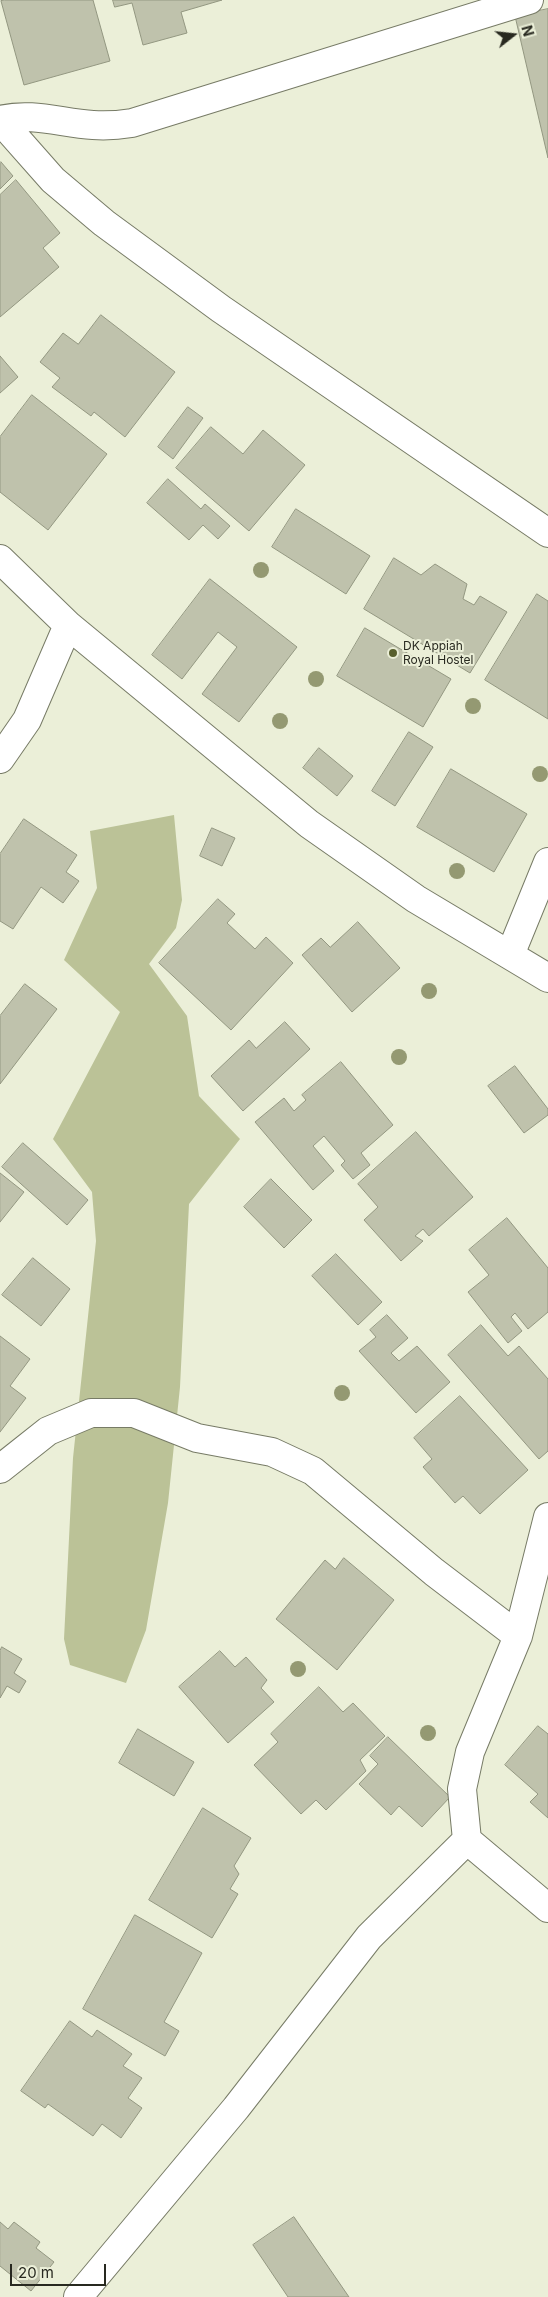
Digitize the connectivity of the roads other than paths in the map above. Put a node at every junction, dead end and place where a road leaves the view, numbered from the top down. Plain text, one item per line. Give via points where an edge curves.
1 (528, 0) edge
2 (0, 120) edge
3 (548, 534) edge
4 (0, 559) edge
5 (68, 624) junction
6 (0, 759) edge
7 (548, 862) edge
8 (510, 955) junction
9 (548, 978) edge
10 (0, 1469) edge
11 (548, 1517) edge
12 (518, 1636) junction
13 (467, 1840) junction
14 (548, 1908) edge
15 (78, 2297) edge

1 - 2 street via 132,123 93,125 28,116
2 - 3 street via 53,180 104,223 221,309
4 - 5 street
5 - 6 street via 27,720
5 - 8 street via 308,824 416,899
7 - 8 street
8 - 9 street
10 - 12 street via 48,1431 91,1413 134,1413 197,1438 272,1452 313,1471 434,1572
11 - 12 street
12 - 13 street via 470,1752 462,1789
13 - 14 street
13 - 15 street via 369,1937 236,2108

